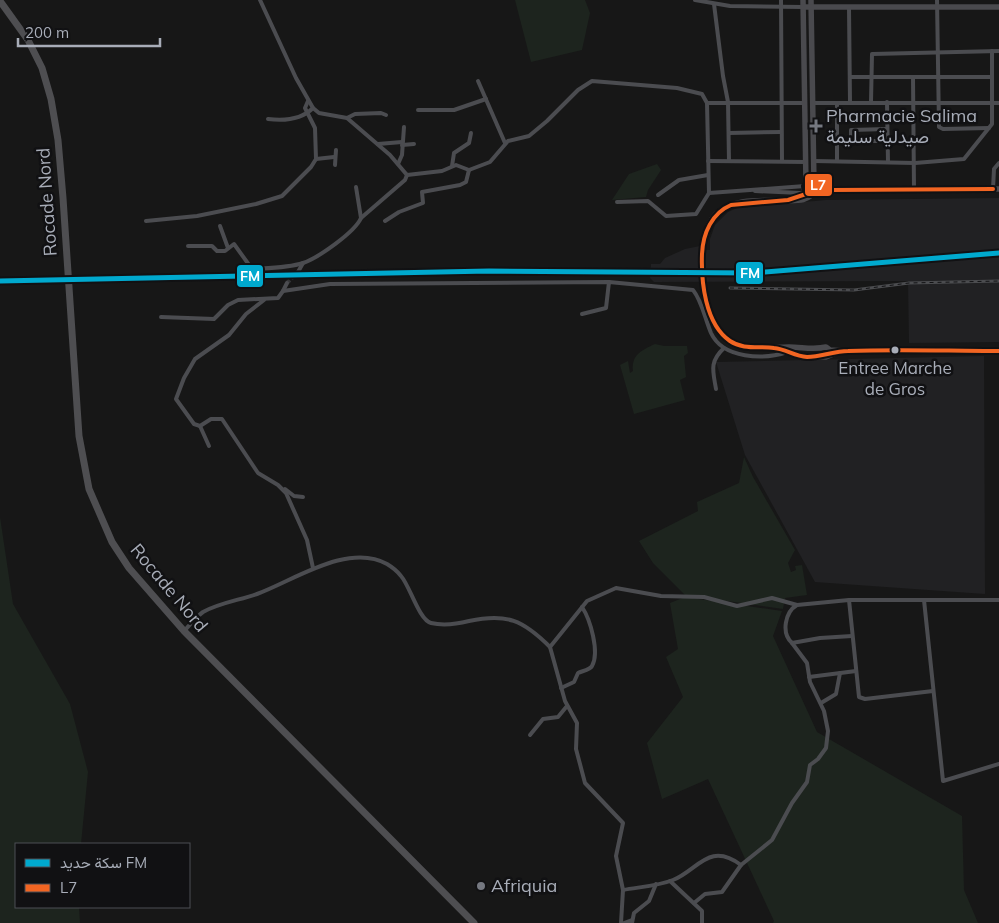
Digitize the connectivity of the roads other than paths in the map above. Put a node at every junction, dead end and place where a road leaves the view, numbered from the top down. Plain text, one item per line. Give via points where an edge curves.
1 (260, 0) edge
2 (695, 0) edge
3 (781, 0) edge
4 (937, 0) edge
5 (0, 1) edge
6 (803, 3) edge
7 (811, 3) edge
8 (714, 4) junction
9 (780, 6) junction
10 (999, 7) edge
11 (849, 8) junction
12 (937, 8) junction
13 (992, 51) junction
14 (999, 51) edge
15 (937, 52) junction
16 (871, 76) junction
17 (850, 77) junction
18 (913, 77) junction
19 (938, 77) junction
20 (991, 77) junction
21 (478, 80) dead end
22 (486, 99) junction
23 (308, 101) junction
24 (728, 102) junction
25 (781, 102) junction
26 (850, 102) junction
27 (872, 102) junction
28 (888, 102) junction
29 (914, 102) junction
30 (939, 102) junction
31 (707, 103) junction
32 (805, 103) junction
33 (813, 103) junction
34 (837, 103) junction
35 (992, 103) junction
36 (999, 103) edge
37 (313, 108) junction
38 (418, 110) dead end
39 (307, 114) junction
40 (386, 115) dead end
41 (347, 118) junction
42 (268, 119) dead end
43 (404, 127) dead end
44 (989, 128) junction
45 (887, 129) junction
46 (781, 132) junction
47 (471, 133) dead end
48 (729, 133) junction
49 (887, 141) junction
50 (505, 143) junction
51 (378, 144) junction
52 (402, 144) junction
53 (414, 144) dead end
54 (336, 150) dead end
55 (334, 157) junction
56 (316, 159) junction
57 (708, 161) junction
58 (729, 161) junction
59 (782, 161) junction
60 (837, 161) junction
61 (806, 162) junction
62 (814, 162) junction
63 (888, 162) junction
64 (915, 163) junction
65 (398, 164) junction
66 (999, 164) edge
67 (335, 165) dead end
68 (452, 166) junction
69 (469, 170) junction
70 (407, 175) junction
71 (708, 175) junction
72 (356, 187) dead end
73 (810, 189) junction
74 (996, 189) edge
75 (914, 190) junction
76 (709, 193) junction
77 (658, 194) dead end
78 (616, 202) dead end
79 (361, 218) junction
80 (146, 221) dead end
81 (385, 221) dead end
82 (220, 226) dead end
83 (188, 246) dead end
84 (228, 248) junction
85 (303, 263) junction
86 (298, 272) tunnel mouth
87 (609, 282) junction
88 (287, 283) tunnel mouth
89 (283, 292) junction
90 (264, 300) junction
91 (582, 314) dead end
92 (161, 317) dead end
93 (724, 348) junction
94 (776, 348) junction
95 (803, 348) junction
96 (822, 348) junction
97 (999, 351) edge
98 (787, 352) junction
99 (830, 352) junction
100 (823, 356) junction
101 (716, 389) dead end
102 (200, 426) junction
103 (209, 446) dead end
104 (281, 487) junction
105 (303, 497) dead end
106 (313, 568) junction
107 (849, 600) junction
108 (924, 600) junction
109 (999, 600) edge
110 (797, 605) junction
111 (582, 607) junction
112 (184, 631) junction
113 (852, 636) junction
114 (792, 643) junction
115 (550, 648) junction
116 (856, 671) junction
117 (840, 673) junction
118 (808, 677) junction
119 (561, 688) junction
120 (933, 691) junction
121 (820, 703) junction
122 (567, 706) junction
123 (530, 734) dead end
124 (999, 764) edge
125 (741, 865) junction
126 (670, 881) junction
127 (656, 884) junction
128 (624, 890) junction
129 (694, 903) junction
130 (632, 921) edge
131 (474, 923) edge
132 (622, 923) edge
133 (702, 923) edge

1 - 23 street
2 - 8 street
3 - 9 street
4 - 12 street
5 - 112 highway, Rocade Nord via 32,47 51,99 58,140 79,436 92,495 102,522 122,558
6 - 7 street
6 - 9 street
6 - 32 street
7 - 11 street
7 - 33 street
8 - 9 street
8 - 24 street
9 - 25 street
10 - 12 street
11 - 12 street
11 - 17 street
12 - 15 street
13 - 14 street
13 - 15 street
13 - 20 street
15 - 16 street via 872,54
15 - 19 street
16 - 17 street
16 - 18 street
16 - 27 street
17 - 26 street
18 - 19 street
18 - 29 street
19 - 20 street
19 - 30 street
20 - 35 street
21 - 22 street
22 - 38 street via 454,110
22 - 50 street
23 - 37 street
23 - 39 street via 305,106
24 - 25 street
24 - 31 street
24 - 48 street
25 - 32 street
25 - 46 street
26 - 27 street
26 - 34 street
27 - 28 street
28 - 29 street
28 - 45 street
29 - 30 street
29 - 64 street
30 - 35 street
30 - 44 street via 941,129
31 - 50 street via 696,91 592,81 529,136
31 - 57 street
32 - 33 street
32 - 61 street
33 - 34 street
33 - 62 street
34 - 60 street
35 - 36 street
35 - 44 street
37 - 39 street
37 - 41 street via 319,113
39 - 42 street
39 - 56 street via 314,128
40 - 41 street via 355,114
41 - 51 street
43 - 52 street
44 - 64 street via 963,159
45 - 49 street
45 - 49 street via 851,130 852,138 857,141
46 - 48 street
46 - 59 street
47 - 68 street via 469,143 454,153
48 - 58 street
49 - 63 street
50 - 69 street via 490,162
51 - 52 street
51 - 65 street
52 - 53 street
52 - 65 street
54 - 55 street
55 - 56 street
55 - 67 street
56 - 80 street via 287,192 274,200 197,216
57 - 58 street
57 - 71 street
58 - 59 street
59 - 61 street
60 - 62 street
60 - 63 street
61 - 73 street
62 - 73 street
63 - 64 street
64 - 75 street
65 - 70 street
66 - 74 street via 994,169
68 - 69 street
68 - 70 street via 442,171
69 - 81 street via 466,182 421,193 423,203
70 - 79 street
71 - 76 street
71 - 77 street via 679,180
72 - 79 street
73 - 75 street
73 - 76 street
73 - 94 street via 805,199 743,203 724,208 715,214 706,231 704,285 708,307 717,328 726,338 743,346
74 - 75 street
76 - 78 street via 693,216 663,216 648,201
79 - 85 street via 358,225 338,242
82 - 84 street
83 - 84 street via 212,246 217,251
84 - 85 street via 234,244 252,269
85 - 86 street
87 - 89 street via 330,284
87 - 91 street via 606,308
87 - 93 street via 693,290 712,335
88 - 89 street
89 - 90 street via 278,298
90 - 92 street via 232,302 214,319
90 - 102 street via 246,314 229,335 195,359 184,378 176,399 194,424
93 - 98 street via 738,354
93 - 101 street via 714,358
94 - 95 street
94 - 98 street
95 - 96 street
95 - 98 street
96 - 99 street via 826,347
96 - 100 street
97 - 99 street
98 - 100 street
99 - 100 street
102 - 103 street
102 - 104 street via 211,419 222,419 258,473
104 - 105 street via 294,496
104 - 106 street via 307,540
106 - 112 street via 278,586 204,612
106 - 115 street via 348,559 374,559 386,563 402,576 424,617 431,623 451,625 503,617 534,631
107 - 108 street
107 - 110 street
107 - 113 street
108 - 109 street
108 - 120 street
110 - 111 street via 772,598 737,606 704,597 661,596 616,588 594,597
110 - 114 street via 786,620 786,636
111 - 115 street
111 - 119 street via 594,640 592,664 579,672 574,682
112 - 131 highway, Rocade Nord
113 - 114 street
113 - 116 street
114 - 118 street via 806,662
115 - 119 street
116 - 117 street
116 - 120 street via 861,699
117 - 118 street
117 - 121 street via 836,694
118 - 121 street
119 - 122 street
120 - 124 street via 943,780
121 - 125 street via 828,731 826,748 810,766 808,782 792,803 772,840
122 - 123 street via 558,717 543,719
122 - 128 street via 577,722 576,749 585,783 623,823 616,861
125 - 126 street via 728,857 707,859
125 - 129 street via 722,892 705,894
126 - 127 street
126 - 129 street
127 - 128 street
127 - 130 street via 651,898 634,913
128 - 132 street
129 - 133 street via 702,911
130 - 132 street

